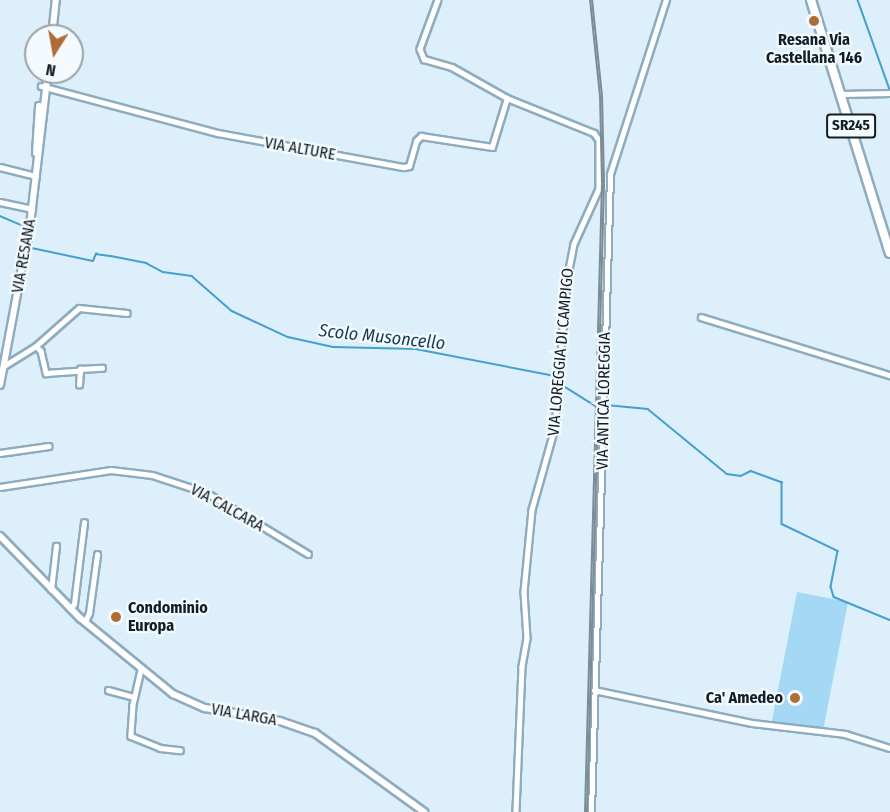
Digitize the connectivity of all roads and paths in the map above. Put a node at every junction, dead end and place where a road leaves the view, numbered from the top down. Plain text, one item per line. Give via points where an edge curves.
1 (56, 0) edge
2 (438, 0) edge
3 (666, 0) edge
4 (811, 0) edge
5 (53, 24) edge
6 (43, 86) joint
7 (890, 93) edge
8 (841, 94) junction
9 (507, 98) junction
10 (0, 167) edge
11 (36, 176) junction
12 (0, 202) edge
13 (32, 209) junction
14 (890, 253) edge
15 (127, 313) dead end
16 (701, 317) dead end
17 (36, 346) junction
18 (102, 368) dead end
19 (2, 370) edge
20 (77, 371) junction
21 (890, 375) edge
22 (0, 385) edge
23 (79, 385) dead end
24 (49, 446) dead end
25 (0, 453) edge
26 (0, 487) edge
27 (84, 523) dead end
28 (0, 536) edge
29 (56, 546) dead end
30 (308, 554) dead end
31 (97, 555) dead end
32 (51, 590) junction
33 (70, 609) junction
34 (85, 622) junction
35 (141, 670) junction
36 (108, 690) dead end
37 (594, 690) junction
38 (134, 697) junction
39 (890, 748) edge
40 (180, 750) dead end
41 (424, 812) edge
42 (516, 812) edge
43 (591, 812) edge

1 - 5 street
2 - 9 street via 420,48 421,56 452,67
3 - 37 street, VIA ANTICA LOREGGIA via 610,174
4 - 8 main road, SR245
6 - 9 street, VIA ALTURE via 228,135 404,167 409,166 421,136 492,147
6 - 11 street, VIA RESANA
7 - 8 street
8 - 14 main road, SR245
9 - 42 street, VIA LOREGGIA DI CAMPIGO via 594,133 599,140 599,189 570,260 555,428 532,510 524,592 527,638 522,667
10 - 11 street
11 - 13 street, VIA RESANA
12 - 13 street
13 - 19 street, VIA RESANA
15 - 17 street via 79,308
16 - 21 street
17 - 19 street
17 - 20 street via 46,373
18 - 20 street
19 - 22 street, VIA RESANA
20 - 23 street
24 - 25 street
26 - 30 street, VIA CALCARA via 111,470 152,475 207,493
27 - 33 street via 75,602
28 - 32 street, VIA LARGA
29 - 32 street
31 - 34 street
32 - 33 street, VIA LARGA
33 - 34 street, VIA LARGA
34 - 35 street, VIA LARGA
35 - 38 street
35 - 41 street, VIA LARGA via 195,705 280,721 317,734
36 - 38 street
37 - 39 street via 752,723 845,734
37 - 43 street, VIA ANTICA LOREGGIA
38 - 40 street via 133,738 160,748

